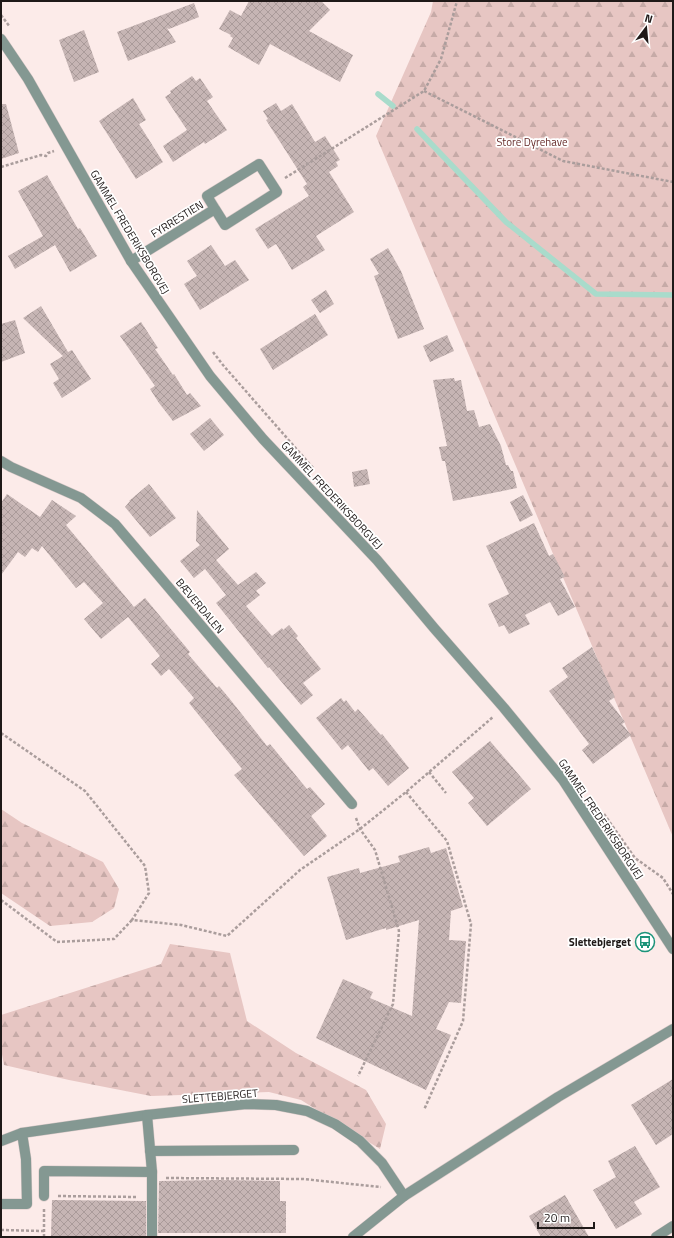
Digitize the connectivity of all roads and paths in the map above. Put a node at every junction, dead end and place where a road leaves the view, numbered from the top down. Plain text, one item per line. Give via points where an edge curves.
1 (457, 1) edge
2 (1, 15) edge
3 (12, 30) dead end
4 (1, 39) edge
5 (424, 91) junction
6 (66, 147) junction
7 (1, 168) edge
8 (673, 182) edge
9 (277, 192) junction
10 (215, 209) junction
11 (131, 261) junction
12 (209, 347) dead end
13 (1, 461) edge
14 (315, 471) dead end
15 (504, 708) junction
16 (1, 733) edge
17 (429, 772) junction
18 (406, 792) junction
19 (446, 792) dead end
20 (352, 804) joint
21 (601, 808) dead end
22 (360, 829) junction
23 (673, 894) edge
24 (1, 900) edge
25 (132, 920) junction
26 (673, 949) edge
27 (673, 1029) edge
28 (358, 1076) dead end
29 (424, 1110) dead end
30 (147, 1115) junction
31 (22, 1133) junction
32 (1, 1141) edge
33 (294, 1150) dead end
34 (150, 1151) junction
35 (152, 1175) junction
36 (394, 1182) junction
37 (44, 1196) junction
38 (404, 1196) junction
39 (152, 1197) junction
40 (1, 1204) edge
41 (673, 1226) edge
42 (1, 1230) edge
43 (44, 1231) junction
44 (44, 1237) edge
45 (152, 1237) edge
46 (353, 1237) edge
47 (656, 1237) edge

1 - 5 path via 441,59
2 - 3 path
4 - 6 street, GAMMEL FREDERIKSBORGVEJ via 28,79
5 - 8 path via 564,161
5 - 9 path via 286,176
6 - 7 path via 46,156 41,155
6 - 11 street, GAMMEL FREDERIKSBORGVEJ
9 - 10 street, FYRRESTIEN via 225,225
9 - 10 street, FYRRESTIEN via 259,164 207,196
10 - 11 street, FYRRESTIEN
11 - 15 street, GAMMEL FREDERIKSBORGVEJ via 210,376 263,439 377,560
12 - 14 path
13 - 20 street, BÆVERDALEN via 81,498 115,524
15 - 17 path
15 - 26 street, GAMMEL FREDERIKSBORGVEJ via 563,780
16 - 25 path via 85,791 145,866 149,893
17 - 18 path
17 - 19 path
18 - 22 path
18 - 29 path via 446,841 472,924 463,1021
20 - 22 path
21 - 23 path via 635,858 664,878
22 - 25 path via 300,870 227,936 181,925
22 - 28 path via 375,850 399,931 393,1004
24 - 25 path via 57,942 114,939
27 - 38 street via 558,1097
30 - 31 street, SLETTEBJERGET
30 - 34 street
30 - 36 street, SLETTEBJERGET via 246,1104 276,1105 307,1111 335,1124 360,1141 382,1163
31 - 32 street, SLETTEBJERGET
31 - 40 street via 26,1159 27,1204
33 - 34 street
34 - 35 street
35 - 36 path via 303,1179 381,1187
35 - 37 street via 44,1171
35 - 39 street
36 - 38 street, SLETTEBJERGET
37 - 39 path
37 - 43 path
38 - 46 street
39 - 45 street
41 - 47 street
42 - 43 path
43 - 44 path

